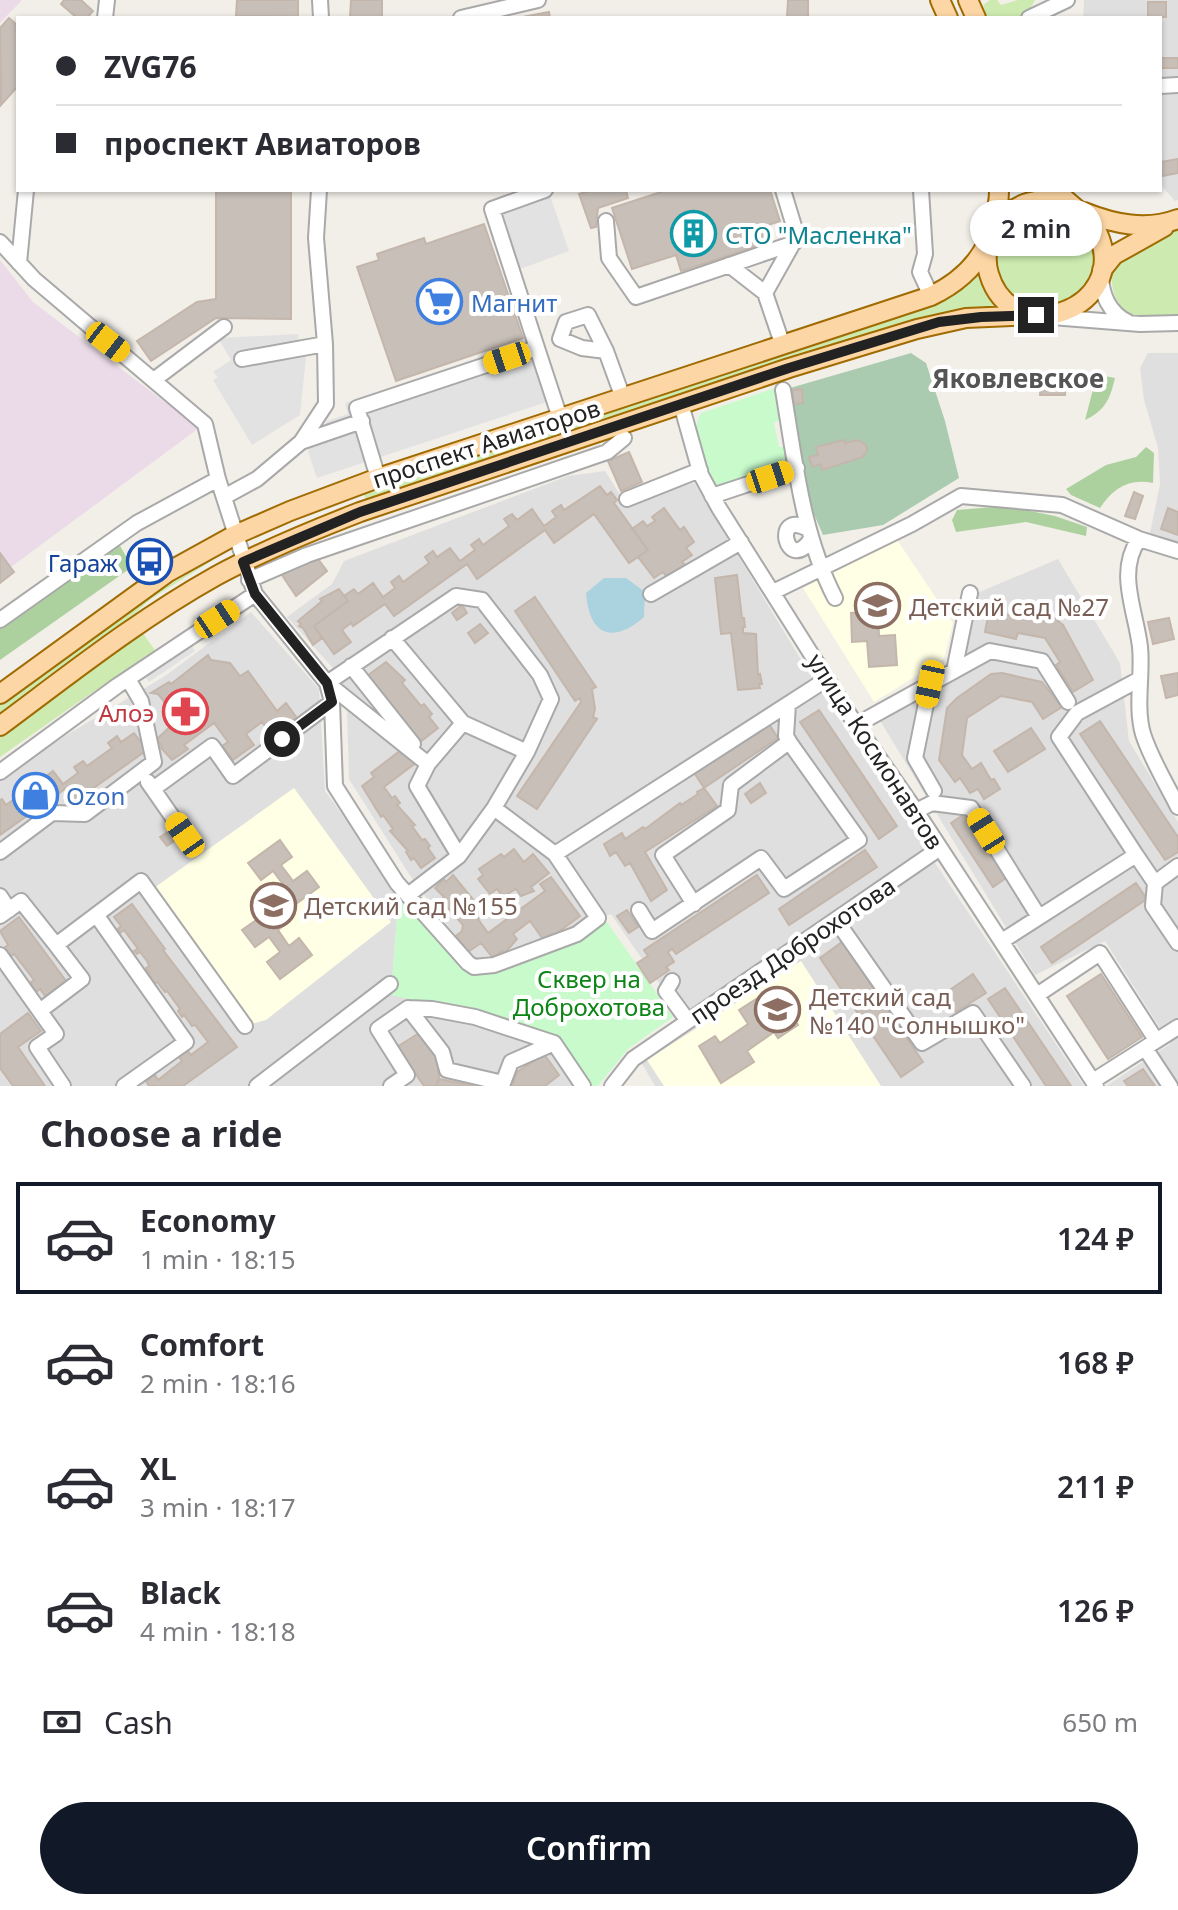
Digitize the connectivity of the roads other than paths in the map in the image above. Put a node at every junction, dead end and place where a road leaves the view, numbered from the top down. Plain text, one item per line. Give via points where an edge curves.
1 (538, 0) edge
2 (1067, 0) edge
3 (471, 16) edge
4 (1033, 16) edge
5 (26, 192) edge
6 (319, 192) edge
7 (539, 192) edge
8 (784, 192) edge
9 (921, 192) edge
10 (999, 192) edge
11 (1058, 192) edge
12 (1076, 209) junction
13 (1178, 219) edge
14 (606, 221) dead end
15 (991, 236) junction
16 (0, 242) edge
17 (794, 243) junction
18 (19, 263) junction
19 (729, 265) junction
20 (1101, 272) junction
21 (765, 293) junction
22 (931, 296) junction
23 (1040, 316) junction
24 (1178, 323) edge
25 (1140, 324) junction
26 (224, 327) dead end
27 (782, 343) junction
28 (325, 344) junction
29 (537, 348) junction
30 (606, 351) dead end
31 (242, 359) dead end
32 (155, 379) junction
33 (783, 390) dead end
34 (623, 398) junction
35 (681, 404) junction
36 (560, 418) junction
37 (362, 421) junction
38 (624, 438) dead end
39 (301, 442) junction
40 (797, 468) junction
41 (700, 470) junction
42 (378, 478) junction
43 (218, 479) junction
44 (712, 496) junction
45 (224, 497) junction
46 (627, 499) dead end
47 (235, 535) junction
48 (1139, 539) junction
49 (741, 542) junction
50 (1178, 551) edge
51 (243, 562) junction
52 (820, 569) junction
53 (252, 587) junction
54 (773, 592) junction
55 (970, 593) dead end
56 (651, 594) dead end
57 (835, 598) dead end
58 (0, 620) edge
59 (392, 638) junction
60 (351, 666) junction
61 (954, 671) junction
62 (128, 679) junction
63 (827, 679) junction
64 (1138, 680) junction
65 (327, 683) junction
66 (930, 684) junction
67 (0, 694) edge
68 (332, 702) junction
69 (1068, 702) dead end
70 (788, 704) junction
71 (463, 723) junction
72 (856, 725) junction
73 (0, 726) edge
74 (790, 743) junction
75 (527, 752) junction
76 (428, 764) junction
77 (0, 772) edge
78 (141, 772) junction
79 (1173, 786) edge
80 (153, 789) junction
81 (934, 791) dead end
82 (1178, 807) edge
83 (494, 808) junction
84 (916, 811) junction
85 (185, 835) dead end
86 (940, 848) junction
87 (0, 852) edge
88 (555, 854) junction
89 (1136, 855) junction
90 (459, 856) junction
91 (1178, 866) edge
92 (1155, 883) junction
93 (408, 895) junction
94 (0, 896) edge
95 (694, 904) junction
96 (639, 910) dead end
97 (4, 913) edge
98 (97, 916) junction
99 (1039, 917) junction
100 (836, 920) junction
101 (1002, 941) junction
102 (1178, 943) edge
103 (56, 945) junction
104 (0, 955) edge
105 (672, 981) dead end
106 (390, 984) dead end
107 (1037, 995) junction
108 (408, 1008) junction
109 (41, 1010) junction
110 (688, 1021) junction
111 (245, 1026) dead end
112 (1178, 1027) edge
113 (554, 1043) junction
114 (1151, 1044) junction
115 (1094, 1084) edge
116 (63, 1086) edge
117 (124, 1086) edge
118 (257, 1086) edge
119 (391, 1086) edge
120 (583, 1086) edge
121 (612, 1086) edge
122 (1023, 1086) edge
123 (1170, 1086) edge

1 - 3 street
2 - 4 street
5 - 18 street
6 - 28 street via 316,238
7 - 29 street via 492,209
8 - 17 street via 797,236
9 - 22 street via 925,254 920,272
10 - 15 main road
11 - 12 main road
12 - 13 main road via 1134,225
12 - 15 main road via 1052,200 1029,202 1010,211
12 - 20 main road via 1101,242
13 - 20 main road via 1114,255
14 - 19 street via 609,258 636,297
15 - 22 main road, проспект Авиаторов via 972,265
15 - 23 main road via 987,266 993,286 1015,308
16 - 18 street
17 - 19 street
17 - 21 street
18 - 32 street
19 - 21 street
20 - 23 main road via 1082,302 1066,312
20 - 25 street via 1111,309 1123,320
21 - 27 street
22 - 27 main road, проспект Авиаторов
23 - 25 street
23 - 35 main road, проспект Авиаторов via 939,322
24 - 25 street
26 - 32 street
27 - 34 main road, проспект Авиаторов
28 - 31 street
28 - 39 street via 326,404
29 - 36 street
29 - 37 street via 357,408
30 - 34 street
32 - 43 street via 205,424
33 - 40 street
34 - 36 main road, проспект Авиаторов
35 - 41 street, улица Космонавтов
35 - 51 main road, проспект Авиаторов via 360,512
36 - 42 main road, проспект Авиаторов
37 - 39 street
37 - 42 street
38 - 53 street via 607,452 307,555
39 - 45 street via 257,479
40 - 44 street
40 - 52 street
41 - 44 street, улица Космонавтов
41 - 46 street
42 - 47 main road, проспект Авиаторов
43 - 45 street
43 - 58 street via 137,523
44 - 49 street, улица Космонавтов
45 - 47 street
47 - 51 street
47 - 67 main road, проспект Авиаторов via 168,572
48 - 50 street
48 - 52 street via 1062,505 961,496
48 - 64 street via 1132,549 1128,587 1140,649
49 - 54 street, улица Космонавтов
49 - 56 street
51 - 53 street
51 - 73 main road, проспект Авиаторов via 145,621
52 - 54 street
52 - 57 street
53 - 62 street
53 - 65 street
54 - 63 street, улица Космонавтов
55 - 61 street
59 - 60 street
59 - 71 street
59 - 75 street via 456,596 482,600 540,675 551,699
60 - 65 street
60 - 76 street
61 - 66 street
61 - 69 street via 990,651 1042,661
62 - 77 street
62 - 78 street via 141,701 154,762
63 - 70 street
63 - 72 street, улица Космонавтов
64 - 79 street via 1142,731
64 - 89 street via 1077,713 1059,737
65 - 68 street
65 - 76 street
66 - 72 street
66 - 81 street via 915,758
68 - 80 street via 233,776 212,746
68 - 93 street via 335,786
70 - 74 street
70 - 88 street
71 - 75 street
71 - 76 street
72 - 84 street, улица Космонавтов
74 - 95 street via 731,785 728,810 663,855
74 - 95 street via 859,840 784,889 761,858
75 - 83 street
76 - 90 street via 417,786
78 - 80 street
78 - 87 street via 85,814 52,813
79 - 82 street
80 - 85 street
83 - 88 street
83 - 90 street
84 - 86 street, улица Космонавтов
84 - 99 street via 932,803 971,808
86 - 100 street, проезд Доброхотова
86 - 101 street, улица Космонавтов
88 - 93 street via 598,918 577,934 494,965 468,963
89 - 92 street
89 - 99 street
90 - 93 street
91 - 92 street
92 - 102 street via 1153,906
94 - 97 street
95 - 96 street via 652,931
97 - 103 street via 21,901
98 - 103 street
98 - 111 street via 141,881
98 - 117 street via 186,1042
99 - 101 street
100 - 110 street, проезд Доброхотова
100 - 122 street via 922,1043 973,1013
101 - 107 street, улица Космонавтов
103 - 109 street via 82,979
104 - 109 street
105 - 110 street via 666,991
106 - 118 street
107 - 114 street via 1100,953
107 - 115 street, улица Космонавтов
108 - 113 street via 475,1017
108 - 113 street via 442,1052 447,1070 503,1083 511,1062
108 - 119 street via 378,1029 407,1075
109 - 116 street via 56,1034 37,1047
110 - 121 street, проезд Доброхотова via 633,1059
112 - 114 street
113 - 120 street
114 - 115 street
114 - 123 street

